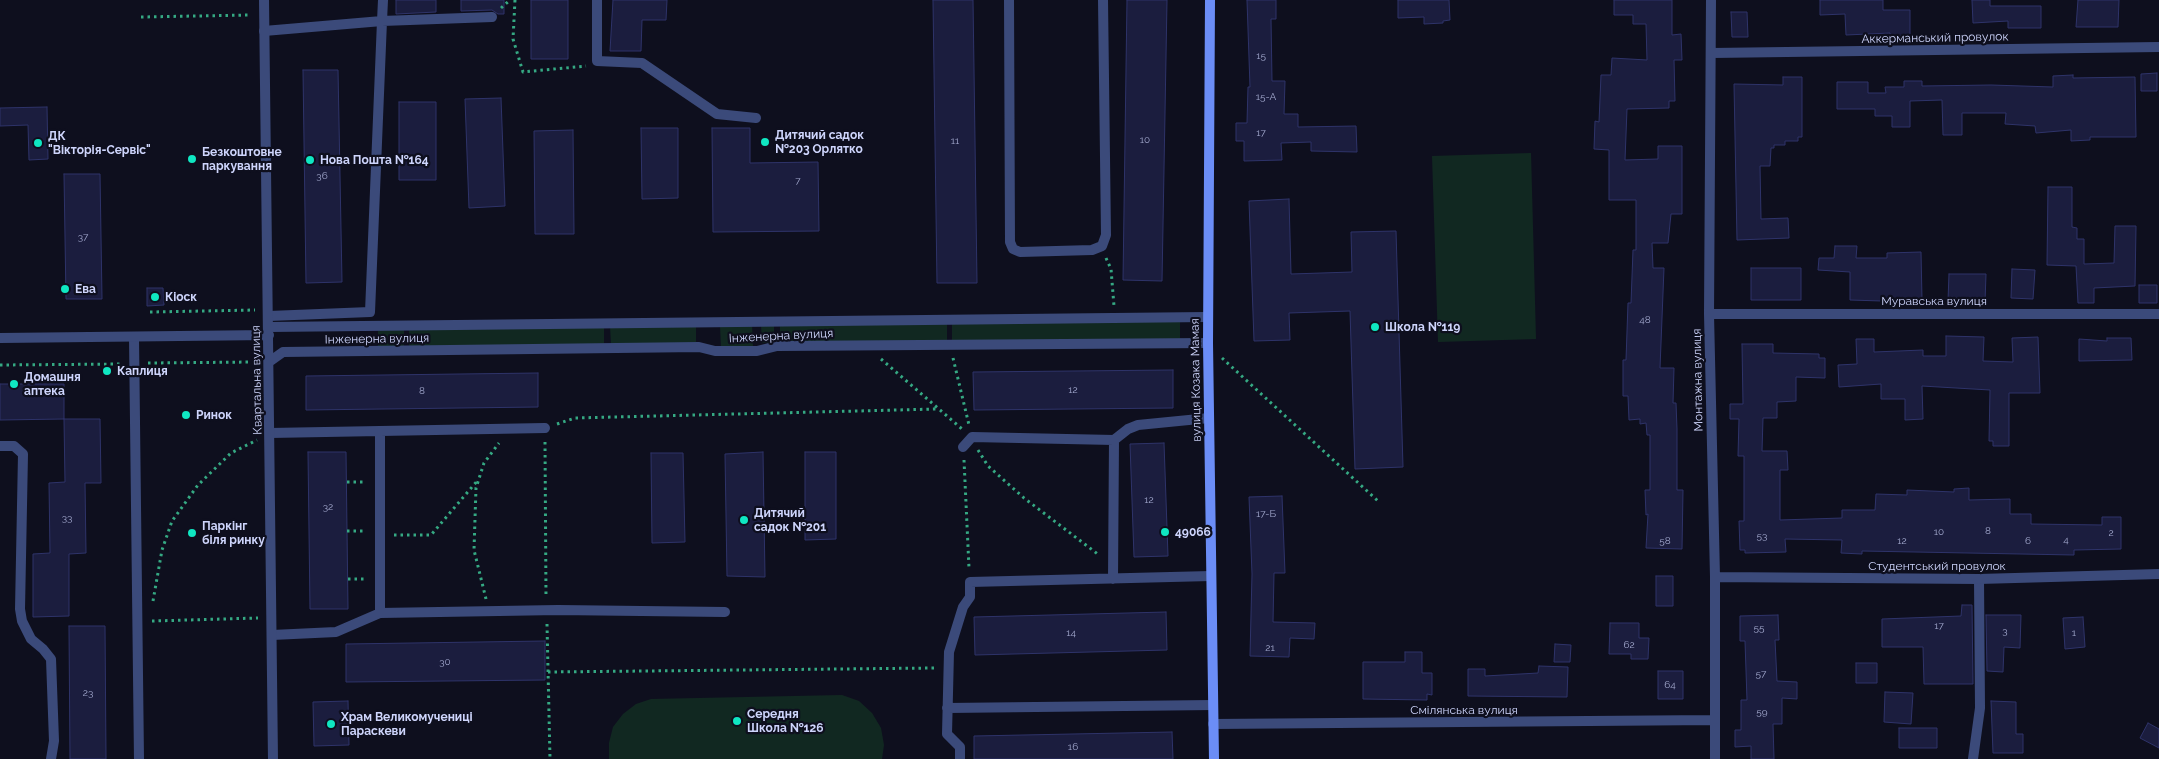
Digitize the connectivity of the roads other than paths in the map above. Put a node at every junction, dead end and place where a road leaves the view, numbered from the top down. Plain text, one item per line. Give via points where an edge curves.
1 (264, 0) edge
2 (383, 0) edge
3 (597, 0) edge
4 (1009, 0) edge
5 (1103, 0) edge
6 (1210, 0) edge
7 (1711, 0) edge
8 (492, 17) dead end
9 (382, 21) junction
10 (264, 31) junction
11 (2159, 47) edge
12 (1712, 53) junction
13 (756, 118) dead end
14 (269, 313) junction
15 (1709, 314) junction
16 (2159, 314) edge
17 (1208, 317) junction
18 (269, 331) junction
19 (134, 337) junction
20 (0, 338) edge
21 (1208, 343) junction
22 (268, 362) junction
23 (1209, 418) junction
24 (545, 428) road end
25 (380, 431) junction
26 (270, 433) junction
27 (1114, 440) junction
28 (0, 446) edge
29 (963, 446) road end
30 (2159, 574) edge
31 (1211, 576) junction
32 (1714, 577) junction
33 (1113, 579) junction
34 (1979, 579) junction
35 (726, 612) dead end
36 (380, 613) junction
37 (272, 635) junction
38 (1213, 705) junction
39 (947, 708) junction
40 (1714, 720) junction
41 (1214, 724) junction
42 (51, 759) edge
43 (139, 759) edge
44 (273, 759) edge
45 (960, 759) edge
46 (1214, 759) edge
47 (1715, 759) edge
48 (1973, 759) edge

1 - 10 street, Квартальна вулиця
2 - 9 street
3 - 13 street via 597,61 642,63 717,114
4 - 5 street via 1010,242 1013,249 1020,252 1092,250 1102,246 1106,235
6 - 17 street, вулиця Козака Мамая
7 - 12 street, Монтажна вулиця
8 - 9 street
9 - 10 street
9 - 14 street, Інженерна вулиця via 370,312
10 - 14 street, Квартальна вулиця
11 - 12 street, Аккерманський провулок
12 - 15 street, Монтажна вулиця
14 - 18 street, Квартальна вулиця
15 - 16 street, Муравська вулиця
15 - 32 street, Монтажна вулиця
17 - 18 street, Інженерна вулиця
17 - 21 street, вулиця Козака Мамая
18 - 19 street, Інженерна вулиця
18 - 22 street, Квартальна вулиця
19 - 20 street, Інженерна вулиця
19 - 43 street
21 - 22 street, Інженерна вулиця via 777,346 749,351 715,351 699,347 283,352
21 - 23 street, вулиця Козака Мамая
22 - 26 street, Квартальна вулиця
23 - 27 street via 1138,425
23 - 31 street, вулиця Козака Мамая
24 - 25 street
25 - 26 street
25 - 36 street
26 - 37 street, Квартальна вулиця
27 - 29 street via 972,437
27 - 33 street
28 - 42 street via 14,446 23,454 20,610 31,638 51,659 54,741
30 - 34 street, Студентський провулок
31 - 33 street
31 - 38 street, вулиця Козака Мамая
32 - 34 street, Студентський провулок
32 - 40 street, Монтажна вулиця
33 - 39 street via 970,582 970,597 962,607 949,652
34 - 48 street via 1980,708
35 - 36 street via 546,610
36 - 37 street via 336,632
37 - 44 street, Квартальна вулиця
38 - 39 street
38 - 41 street, вулиця Козака Мамая
39 - 45 street via 946,734 960,747
40 - 41 street, Смілянська вулиця
40 - 47 street, Монтажна вулиця
41 - 46 street, вулиця Козака Мамая

